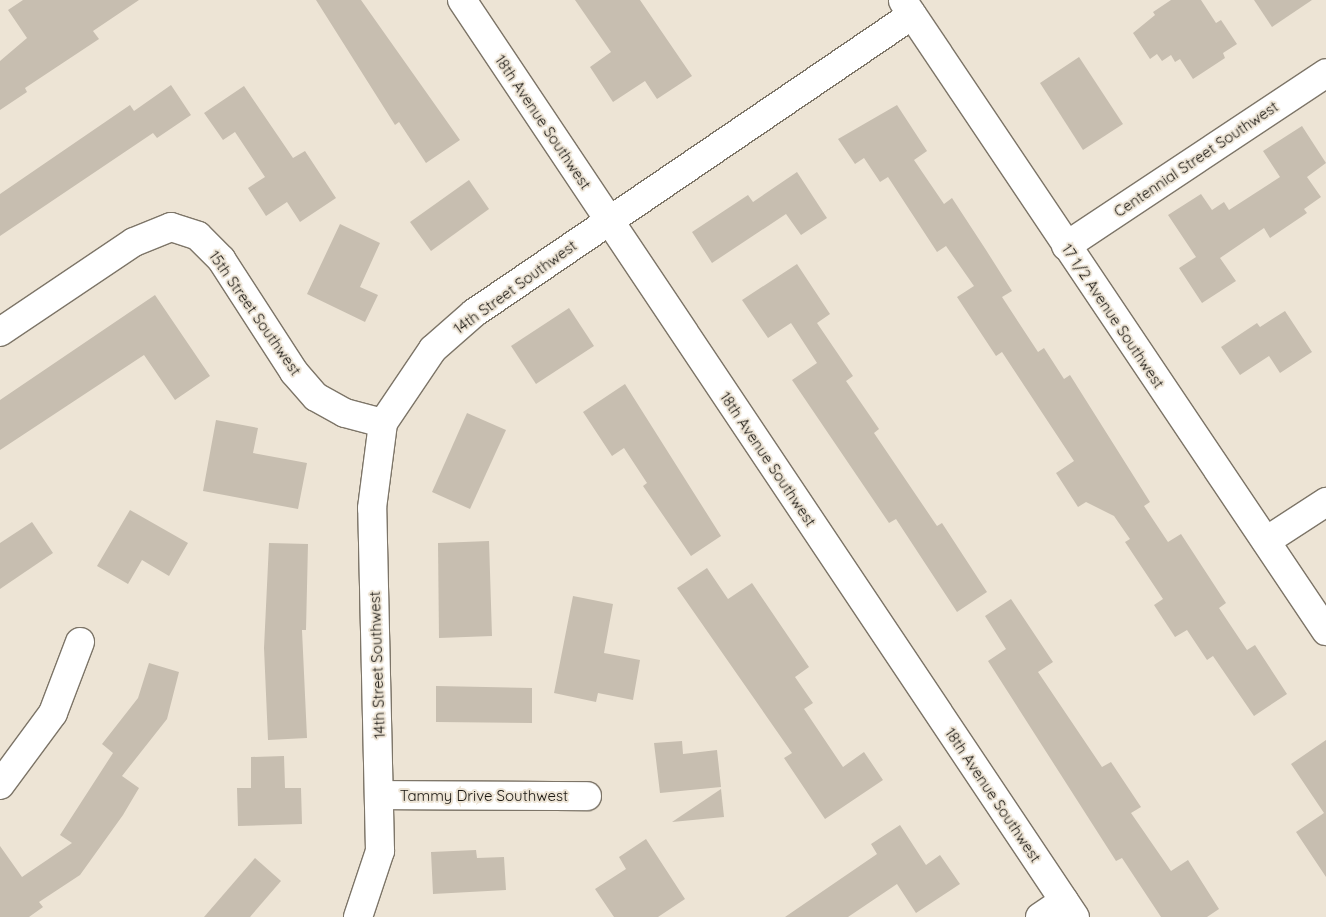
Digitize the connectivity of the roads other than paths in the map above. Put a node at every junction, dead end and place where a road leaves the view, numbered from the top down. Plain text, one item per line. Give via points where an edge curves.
1 (462, 0) edge
2 (907, 8) edge
3 (1326, 72) edge
4 (609, 220) junction
5 (1066, 246) junction
6 (0, 332) edge
7 (383, 423) junction
8 (1326, 502) edge
9 (1266, 541) junction
10 (1326, 631) edge
11 (80, 642) dead end
12 (0, 785) edge
13 (381, 795) junction
14 (587, 796) dead end
15 (1070, 909) edge
16 (358, 917) edge
17 (1040, 917) edge

1 - 4 street, 18th Avenue Southwest
2 - 4 street, 14th Street Southwest
2 - 5 street, 17 1/2 Avenue Southwest
3 - 5 street, Centennial Street Southwest
4 - 7 street, 14th Street Southwest via 474,312 433,349
4 - 15 street, 18th Avenue Southwest
5 - 9 street, 17 1/2 Avenue Southwest
6 - 7 street, 15th Street Southwest via 134,242 171,227 198,236 221,259 294,372 316,397 344,413
7 - 13 street, 14th Street Southwest via 372,508
8 - 9 street
9 - 10 street, 17 1/2 Avenue Southwest
11 - 12 street via 53,713
13 - 14 street, Tammy Drive Southwest
13 - 16 street, 14th Street Southwest via 380,851
15 - 17 street

